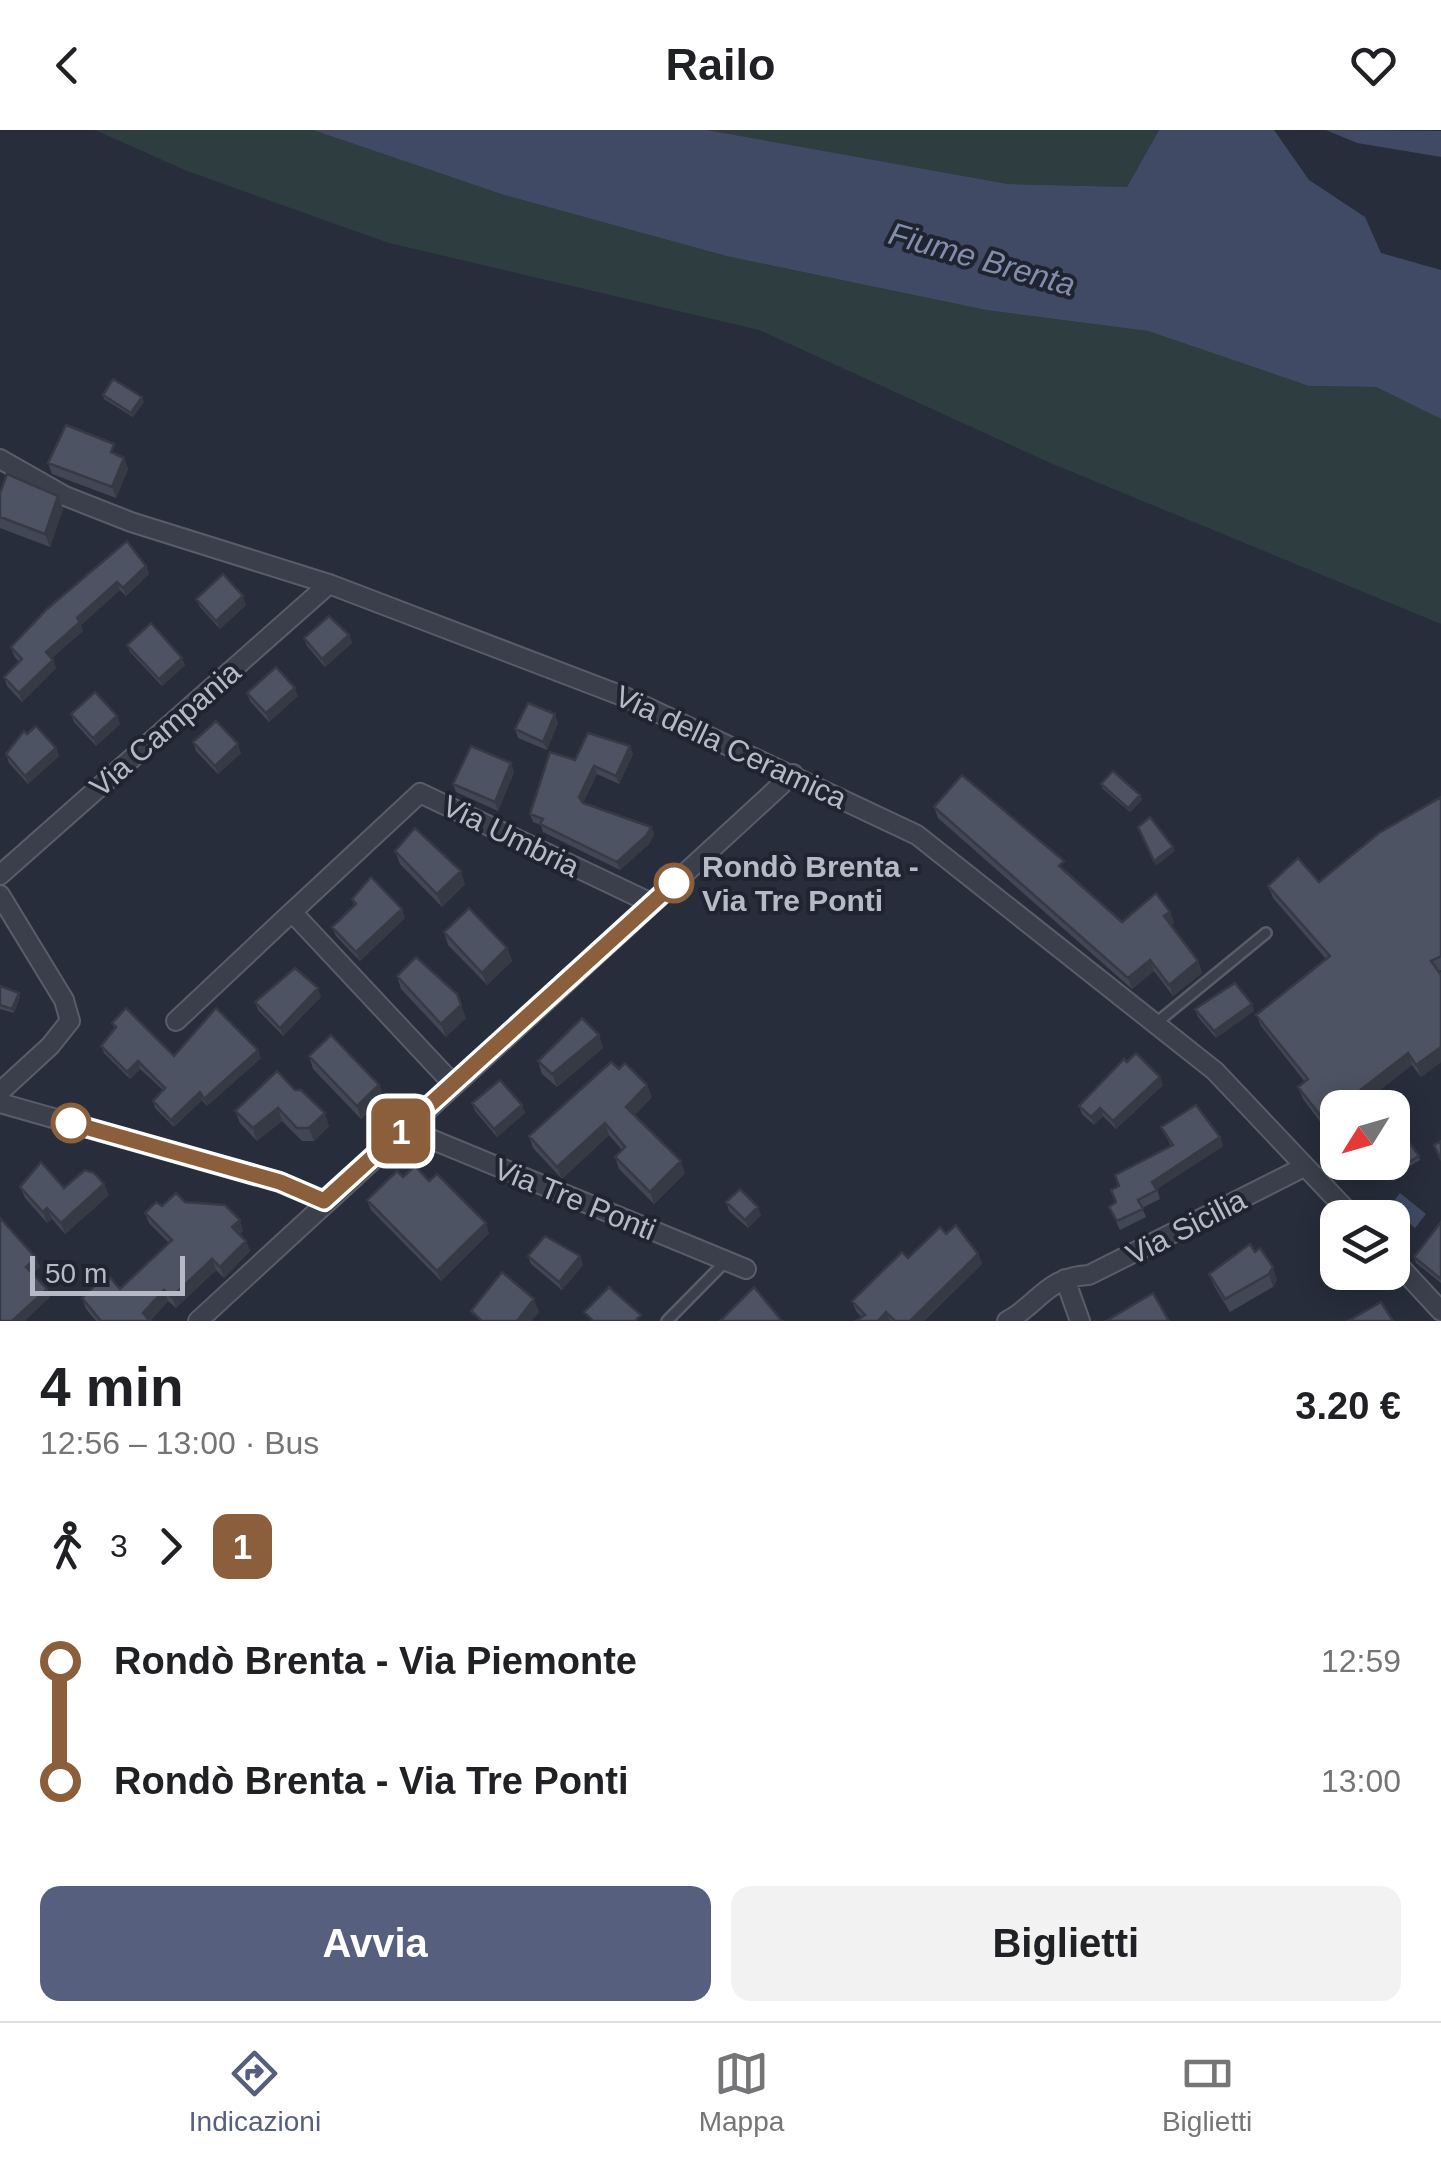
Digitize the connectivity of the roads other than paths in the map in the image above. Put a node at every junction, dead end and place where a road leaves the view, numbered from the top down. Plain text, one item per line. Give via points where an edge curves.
1 (0, 460) edge
2 (329, 584) junction
3 (794, 774) junction
4 (0, 874) edge
5 (0, 895) edge
6 (651, 903) junction
7 (292, 912) junction
8 (1266, 933) dead end
9 (176, 1021) dead end
10 (1156, 1024) junction
11 (453, 1084) junction
12 (0, 1092) edge
13 (0, 1103) edge
14 (404, 1128) junction
15 (1304, 1166) junction
16 (1337, 1200) edge
17 (324, 1201) junction
18 (726, 1261) junction
19 (746, 1268) dead end
20 (1410, 1277) edge
21 (1065, 1278) junction
22 (1441, 1311) edge
23 (198, 1321) edge
24 (667, 1321) edge
25 (1006, 1321) edge
26 (1080, 1321) edge

1 - 2 street, Via della Ceramica via 132,522
2 - 3 street, Via della Ceramica via 625,697
2 - 4 street, Via Campania
3 - 6 street
3 - 10 street, Via della Ceramica via 917,835
5 - 12 street via 70,1021
6 - 7 street, Via Umbria via 420,793
6 - 11 street
7 - 9 street, Via Umbria
7 - 11 street
8 - 10 lane
10 - 15 street, Via della Ceramica via 1215,1071
11 - 14 street
13 - 17 street via 280,1182
14 - 17 street
14 - 18 street, Via Tre Ponti
15 - 16 street, Via della Ceramica
15 - 21 street, Via Sicilia via 1089,1275
17 - 23 street
18 - 19 street, Via Tre Ponti
18 - 24 lane
20 - 22 street
21 - 25 street, Via Sicilia
21 - 26 street

